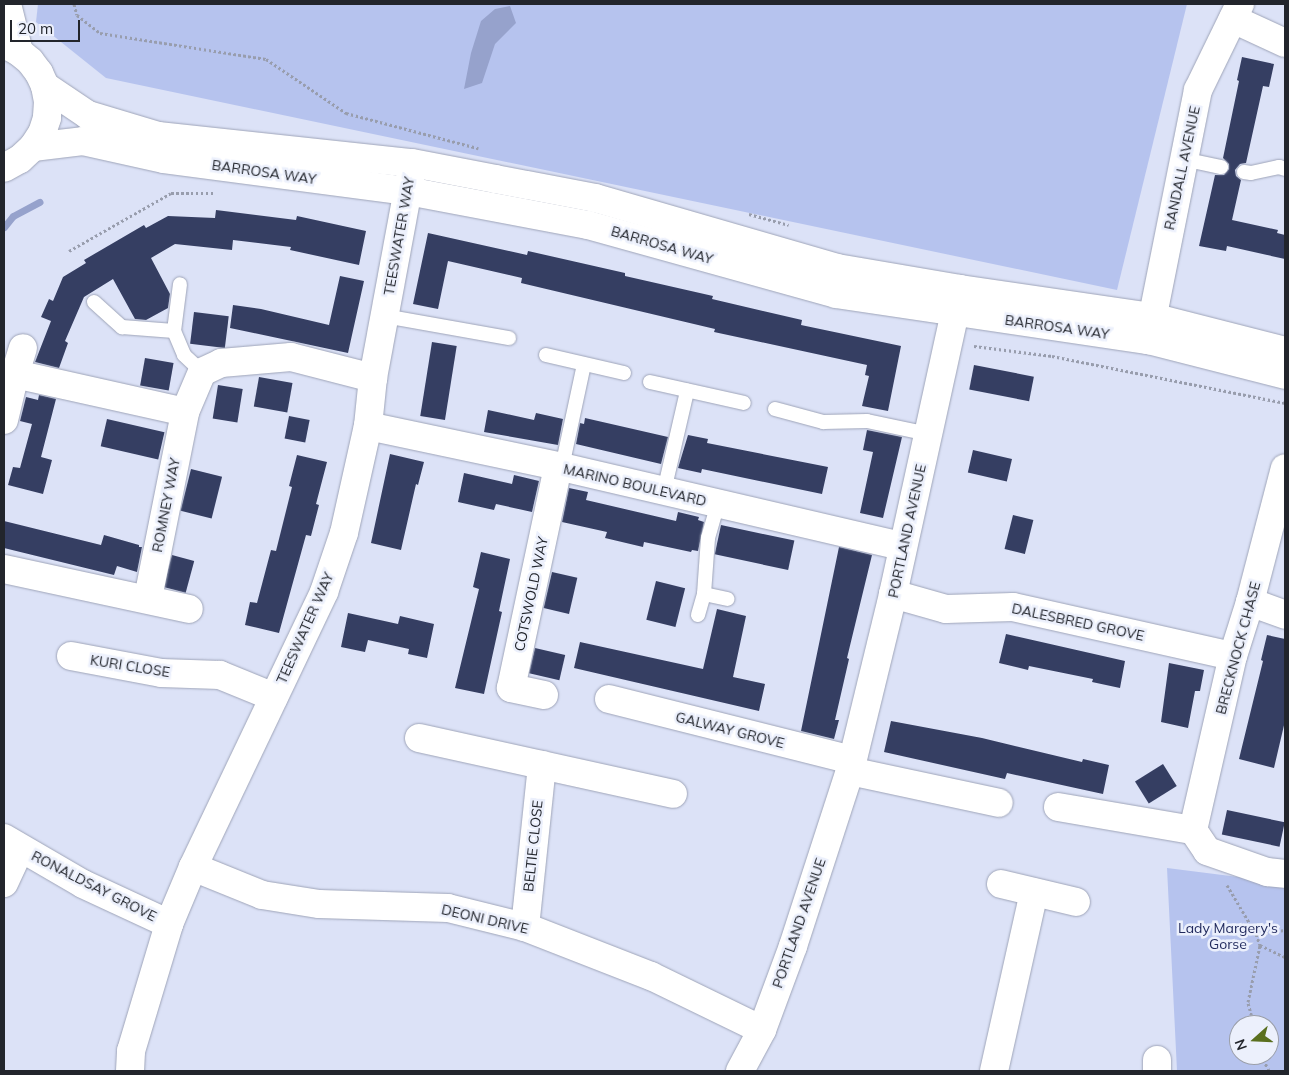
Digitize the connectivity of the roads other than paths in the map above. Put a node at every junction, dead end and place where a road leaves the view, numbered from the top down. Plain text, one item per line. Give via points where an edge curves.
1 (6, 4) edge
2 (1236, 11) edge
3 (1285, 43) edge
4 (11, 48) edge
5 (45, 86) junction
6 (34, 147) junction
7 (1183, 158) junction
8 (412, 163) junction
9 (1221, 167) dead end
10 (4, 168) edge
11 (1285, 169) edge
12 (1244, 172) dead end
13 (408, 191) junction
14 (180, 284) dead end
15 (957, 301) junction
16 (94, 302) dead end
17 (385, 316) junction
18 (1150, 329) junction
19 (174, 331) junction
20 (509, 338) dead end
21 (23, 348) dead end
22 (1285, 352) edge
23 (546, 355) dead end
24 (584, 364) junction
25 (202, 372) junction
26 (624, 373) dead end
27 (15, 374) junction
28 (1285, 375) edge
29 (372, 378) junction
30 (650, 382) dead end
31 (687, 391) junction
32 (744, 403) dead end
33 (775, 409) dead end
34 (185, 412) junction
35 (4, 420) edge
36 (368, 426) junction
37 (928, 434) junction
38 (560, 467) junction
39 (1285, 468) edge
40 (664, 491) junction
41 (1282, 496) edge
42 (718, 503) junction
43 (902, 546) junction
44 (4, 568) edge
45 (704, 594) junction
46 (893, 594) junction
47 (148, 598) junction
48 (728, 599) dead end
49 (1250, 602) junction
50 (188, 609) dead end
51 (698, 615) dead end
52 (1285, 615) edge
53 (71, 656) dead end
54 (1233, 656) junction
55 (544, 695) dead end
56 (274, 697) junction
57 (608, 699) dead end
58 (419, 738) dead end
59 (542, 765) junction
60 (851, 766) junction
61 (673, 794) dead end
62 (999, 803) dead end
63 (1058, 806) dead end
64 (1200, 841) junction
65 (12, 843) edge
66 (193, 868) junction
67 (1285, 874) edge
68 (4, 883) edge
69 (1001, 884) dead end
70 (1034, 892) junction
71 (1076, 902) dead end
72 (169, 924) junction
73 (524, 926) junction
74 (762, 1030) junction
75 (130, 1071) edge
76 (740, 1071) edge
77 (994, 1071) edge

1 - 4 street
2 - 3 street
2 - 7 street, RANDALL AVENUE via 1198,90
4 - 5 street via 39,73
5 - 6 street via 47,118
5 - 8 street, BARROSA WAY via 88,115 158,136
6 - 10 street
6 - 13 street, BARROSA WAY via 83,142 164,159
7 - 9 lane
7 - 18 street, RANDALL AVENUE
8 - 13 street, TEESWATER WAY
8 - 15 street, BARROSA WAY via 595,198
11 - 12 lane
13 - 15 street, BARROSA WAY via 588,225 836,294
13 - 17 street, TEESWATER WAY
14 - 19 lane
15 - 18 street, BARROSA WAY
15 - 37 street, PORTLAND AVENUE
16 - 19 lane via 122,327
17 - 20 lane
17 - 29 street, TEESWATER WAY
18 - 22 street, BARROSA WAY
18 - 28 street, BARROSA WAY
19 - 25 lane via 184,355
21 - 27 street
23 - 24 lane
24 - 26 lane
24 - 38 lane
25 - 29 street via 221,363 291,357
25 - 34 street, ROMNEY WAY
27 - 34 street
27 - 35 street
29 - 36 street, TEESWATER WAY
30 - 31 lane
31 - 32 lane
31 - 40 lane
33 - 37 lane via 823,422 867,422
34 - 47 street, ROMNEY WAY
36 - 38 street, MARINO BOULEVARD
36 - 56 street, TEESWATER WAY via 344,533 324,592
37 - 43 street, PORTLAND AVENUE
38 - 40 street, MARINO BOULEVARD
38 - 55 street, COTSWOLD WAY via 511,688
39 - 41 street, BRECKNOCK CHASE
40 - 42 street, MARINO BOULEVARD
41 - 49 street, BRECKNOCK CHASE
42 - 43 street, MARINO BOULEVARD
42 - 45 lane via 708,538
43 - 46 street, PORTLAND AVENUE
44 - 47 street
45 - 48 lane
45 - 51 lane
46 - 54 street, DALESBRED GROVE via 946,610 1013,607
46 - 60 street, PORTLAND AVENUE
47 - 50 street
49 - 52 street
49 - 54 street, BRECKNOCK CHASE
53 - 56 street, KURI CLOSE via 161,673 220,675
54 - 64 street, BRECKNOCK CHASE
56 - 66 street, TEESWATER WAY
57 - 60 street, GALWAY GROVE
58 - 59 street
59 - 61 street
59 - 73 street, BELTIE CLOSE
60 - 62 street
60 - 74 street, PORTLAND AVENUE
63 - 64 street
64 - 67 street via 1267,872
65 - 68 street, RONALDSAY GROVE
65 - 72 street, RONALDSAY GROVE via 83,884
66 - 72 street, TEESWATER WAY
66 - 73 street, DEONI DRIVE via 262,895 319,904 448,908
69 - 70 street
70 - 71 street
70 - 77 street
72 - 75 street, TEESWATER WAY via 131,1051
73 - 74 street, DEONI DRIVE via 651,976
74 - 76 street, PORTLAND AVENUE

